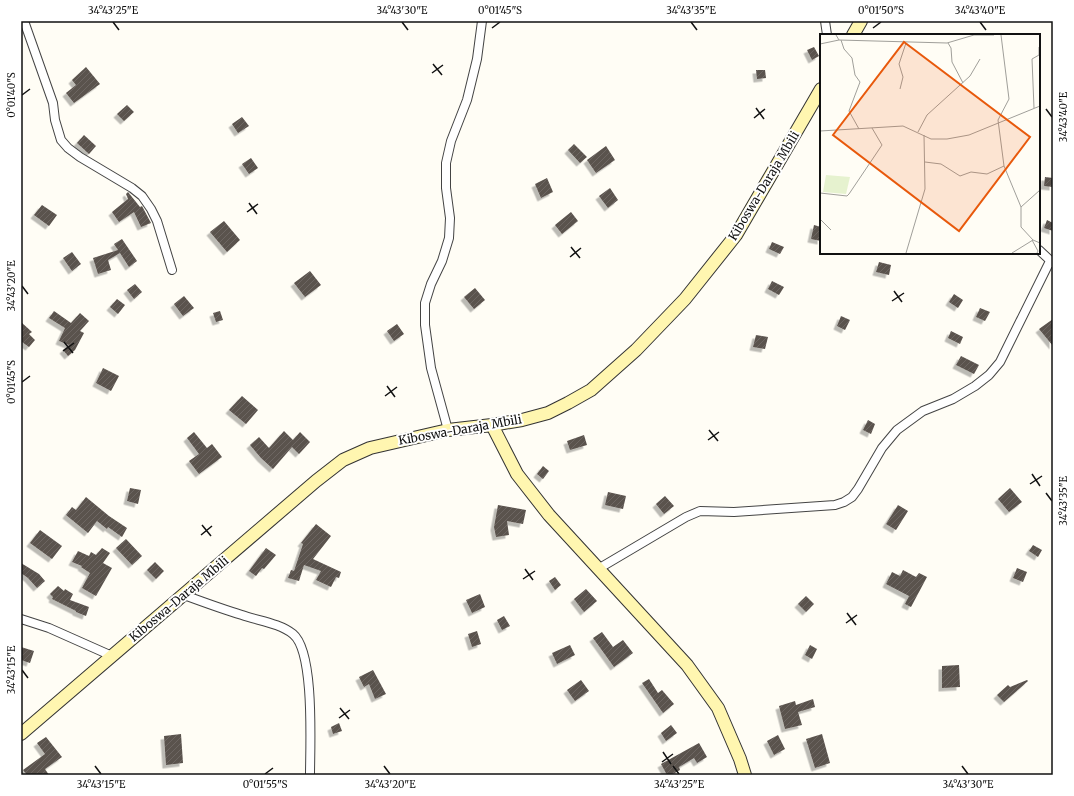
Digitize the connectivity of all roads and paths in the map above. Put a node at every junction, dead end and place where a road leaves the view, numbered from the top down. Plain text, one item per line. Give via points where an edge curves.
1 (24, 21) edge
2 (482, 21) edge
3 (825, 21) edge
4 (861, 21) edge
5 (827, 34) edge
6 (854, 34) edge
7 (820, 91) edge
8 (1040, 251) edge
9 (1051, 262) edge
10 (172, 270) dead end
11 (492, 425) junction
12 (448, 430) junction
13 (598, 570) junction
14 (184, 596) junction
15 (21, 619) edge
16 (112, 656) junction
17 (21, 734) edge
18 (310, 775) edge
19 (745, 775) edge

1 - 10 street via 53,103 61,140 80,157 142,196 157,221
2 - 12 street via 477,59 467,100 451,141 446,163 449,238 425,303 425,326 431,368
3 - 5 street
4 - 6 main road
7 - 11 main road, Kiboswa-Daraja Mbili via 736,235 685,299 636,350 592,390 568,403 548,413
8 - 9 street
9 - 13 street via 1003,355 989,375 953,399 923,411 897,430 882,448 852,497 835,505 734,512 700,511
11 - 12 main road, Kiboswa-Daraja Mbili
11 - 13 main road via 522,480
12 - 14 main road, Kiboswa-Daraja Mbili via 370,448 344,460 316,481
13 - 19 main road via 687,665 718,708
14 - 16 main road, Kiboswa-Daraja Mbili
14 - 18 street via 283,628 295,635 302,648 307,669 310,703
15 - 16 street via 49,628
16 - 17 main road, Kiboswa-Daraja Mbili

